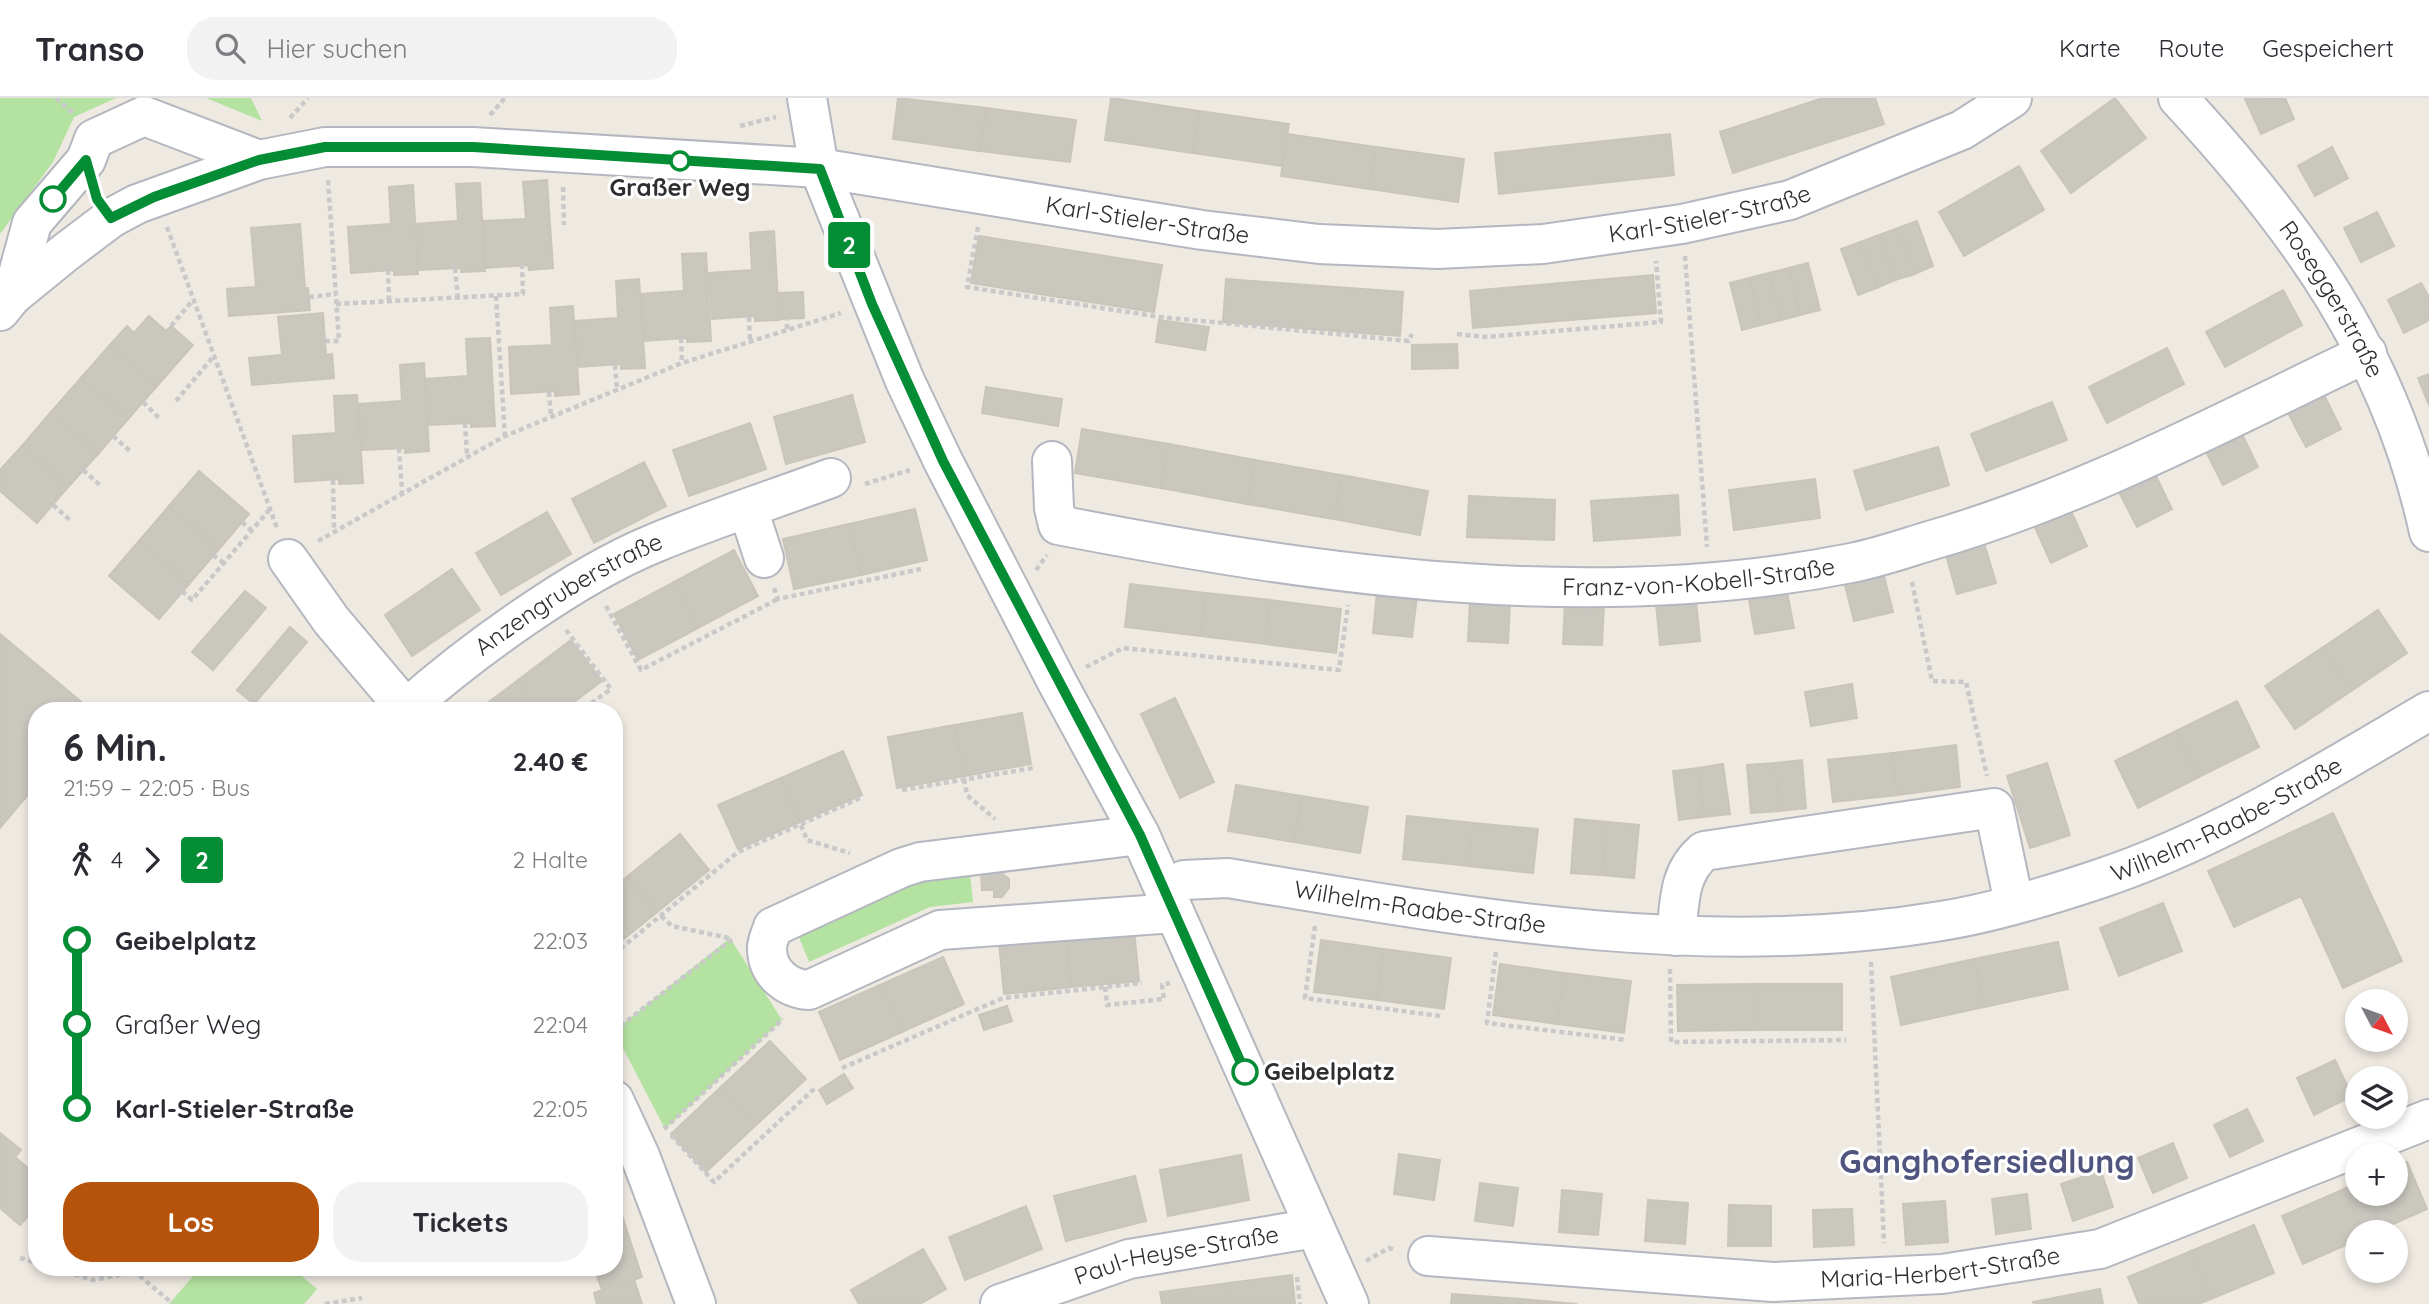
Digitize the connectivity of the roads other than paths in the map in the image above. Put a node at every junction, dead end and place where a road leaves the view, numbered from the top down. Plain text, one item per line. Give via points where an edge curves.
1 (807, 98) edge
2 (2012, 98) edge
3 (2178, 98) edge
4 (86, 160) junction
5 (259, 160) junction
6 (820, 169) junction
7 (111, 218) junction
8 (6, 304) edge
9 (2367, 353) junction
10 (1052, 461) dead end
11 (831, 478) road end
12 (748, 509) junction
13 (2429, 532) edge
14 (764, 558) road end
15 (288, 559) road end
16 (399, 702) edge
17 (414, 702) edge
18 (2429, 711) edge
19 (1140, 835) junction
20 (1169, 900) junction
21 (2014, 903) junction
22 (1673, 936) junction
23 (623, 1110) edge
24 (2429, 1119) edge
25 (1315, 1228) junction
26 (1428, 1256) road end
27 (1343, 1291) edge
28 (696, 1304) edge
29 (1000, 1304) edge

1 - 6 street
2 - 6 street, Karl-Stieler-Straße via 1962,130 1790,200 1668,226 1543,244 1438,249 1319,244 1202,230
3 - 9 street, Roseggerstraße via 2233,157 2287,227 2332,289
4 - 5 street, Karl-Stieler-Straße via 94,139 144,116
4 - 7 street via 97,199
4 - 8 street, Karl-Stieler-Straße via 32,223
5 - 6 street, Karl-Stieler-Straße via 325,147 473,147
5 - 7 street, Karl-Stieler-Straße via 154,197
6 - 19 street via 872,304 943,461
7 - 8 street, Karl-Stieler-Straße
9 - 10 street, Franz-von-Kobell-Straße via 2093,483 1992,523 1852,563 1710,583 1566,586 1353,573 1210,554 1058,525
9 - 13 street, Roseggerstraße via 2400,430
11 - 12 street, Anzengruberstraße
12 - 14 street
12 - 17 street, Anzengruberstraße via 653,543 590,577 546,604
15 - 16 street via 331,620
18 - 21 street, Wilhelm-Raabe-Straße via 2309,782 2194,840 2100,879
19 - 20 street
19 - 20 street via 901,868 773,927 767,950 777,978 794,989 809,990 940,930
20 - 22 street, Wilhelm-Raabe-Straße via 1184,880 1228,878 1500,920
20 - 25 street
21 - 22 street, Wilhelm-Raabe-Straße via 1943,921 1870,931 1777,937
21 - 22 street via 1994,808 1704,851 1683,877
23 - 28 street via 652,1142
24 - 26 street, Maria-Herbert-Straße via 2100,1250 1942,1274 1773,1282
25 - 27 street
25 - 29 street, Paul-Heyse-Straße via 1129,1259

